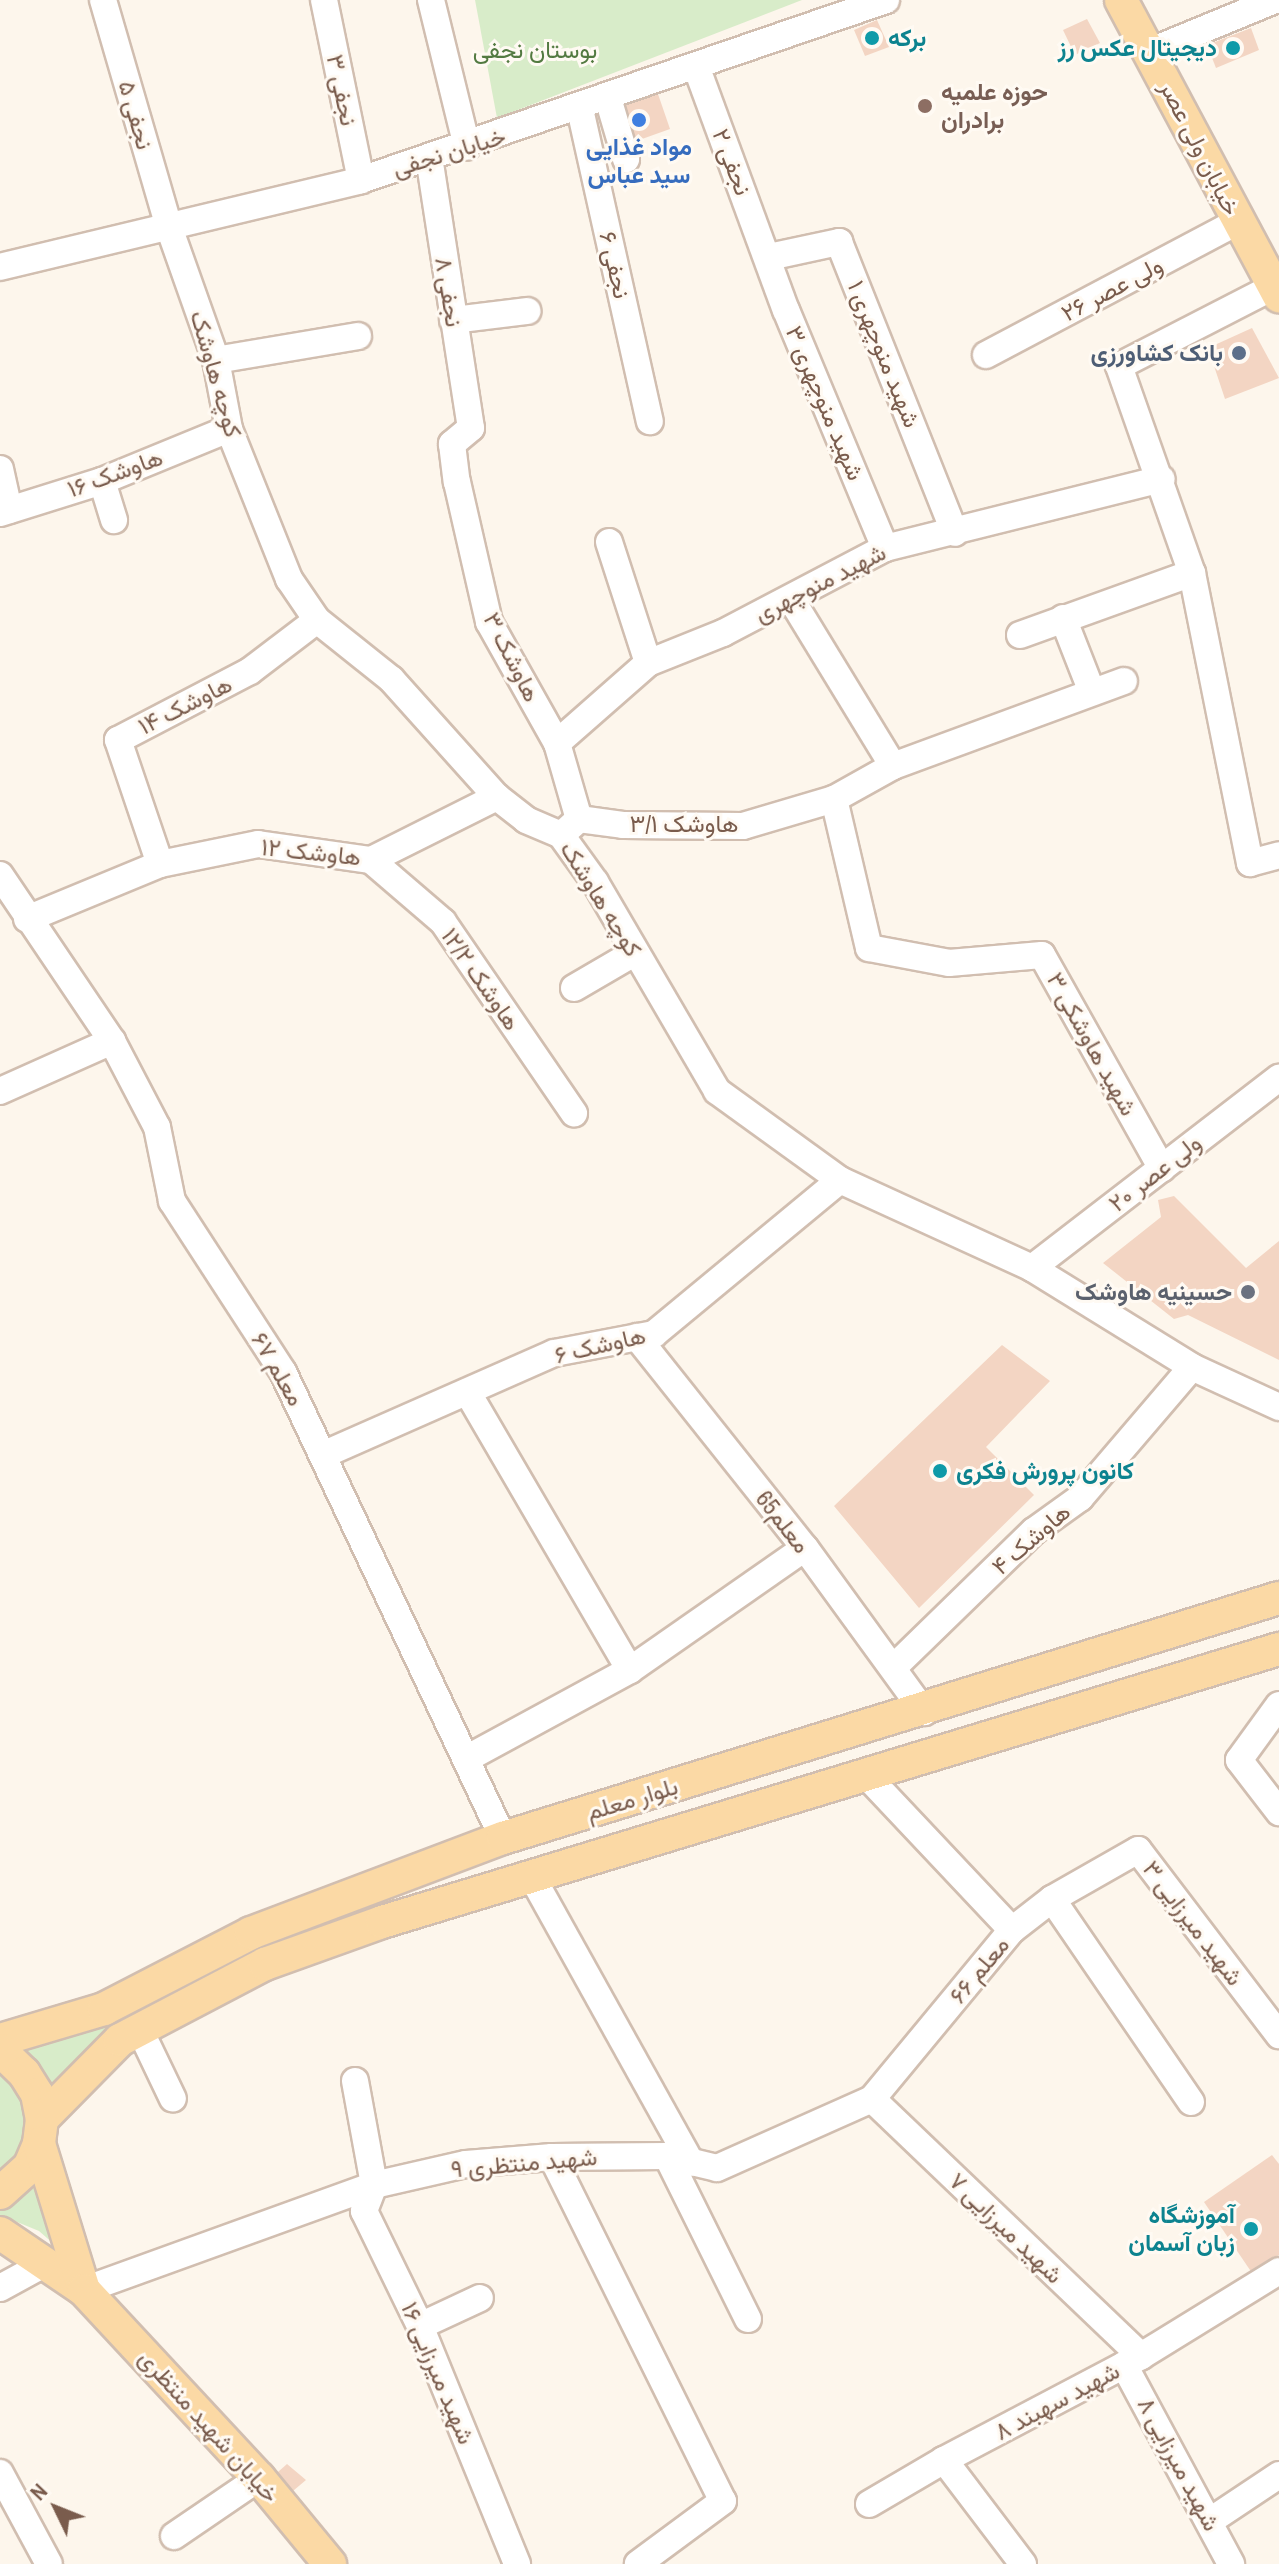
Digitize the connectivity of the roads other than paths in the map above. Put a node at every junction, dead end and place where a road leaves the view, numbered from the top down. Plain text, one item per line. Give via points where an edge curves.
1 (103, 0) edge
2 (324, 0) edge
3 (431, 0) edge
4 (886, 0) edge
5 (1121, 0) edge
6 (1275, 0) edge
7 (1151, 51) junction
8 (696, 66) junction
9 (608, 98) junction
10 (580, 109) junction
11 (467, 147) junction
12 (429, 157) junction
13 (626, 159) dead end
14 (361, 180) junction
15 (1237, 222) junction
16 (170, 230) junction
17 (769, 257) junction
18 (0, 267) edge
19 (1276, 292) edge
20 (527, 311) dead end
21 (453, 320) junction
22 (358, 336) dead end
23 (986, 355) dead end
24 (216, 360) junction
25 (650, 421) dead end
26 (471, 428) joint
27 (229, 429) junction
28 (0, 469) edge
29 (1162, 479) junction
30 (102, 481) junction
31 (4, 512) edge
32 (114, 520) dead end
33 (955, 533) junction
34 (609, 542) dead end
35 (885, 548) junction
36 (1192, 573) junction
37 (791, 599) junction
38 (1063, 618) junction
39 (317, 620) junction
40 (1020, 635) dead end
41 (648, 663) junction
42 (1124, 681) dead end
43 (1092, 692) junction
44 (557, 743) junction
45 (893, 766) junction
46 (497, 797) junction
47 (834, 799) junction
48 (570, 827) junction
49 (1279, 855) edge
50 (371, 860) junction
51 (160, 864) junction
52 (0, 875) edge
53 (27, 919) junction
54 (634, 953) junction
55 (574, 988) dead end
56 (112, 1041) junction
57 (1279, 1078) edge
58 (0, 1091) edge
59 (574, 1113) dead end
60 (1162, 1169) junction
61 (840, 1180) junction
62 (1032, 1268) junction
63 (637, 1337) junction
64 (1192, 1367) junction
65 (468, 1393) junction
66 (1279, 1407) edge
67 (325, 1454) junction
68 (805, 1548) junction
69 (1279, 1598) edge
70 (1279, 1649) edge
71 (893, 1668) junction
72 (630, 1670) junction
73 (1279, 1705) edge
74 (924, 1712) junction
75 (466, 1759) junction
76 (866, 1775) junction
77 (1279, 1812) edge
78 (503, 1838) junction
79 (532, 1877) junction
80 (1052, 1899) junction
81 (1012, 1930) junction
82 (140, 2030) junction
83 (1279, 2035) edge
84 (0, 2040) edge
85 (0, 2050) edge
86 (355, 2081) dead end
87 (173, 2099) dead end
88 (872, 2099) junction
89 (1191, 2102) dead end
90 (41, 2132) junction
91 (552, 2157) junction
92 (679, 2159) junction
93 (374, 2185) junction
94 (0, 2193) edge
95 (0, 2233) edge
96 (46, 2263) junction
97 (1279, 2271) edge
98 (0, 2288) edge
99 (84, 2290) junction
100 (480, 2298) dead end
101 (748, 2319) dead end
102 (420, 2326) junction
103 (1133, 2361) junction
104 (944, 2460) junction
105 (0, 2473) edge
106 (1279, 2475) edge
107 (259, 2478) junction
108 (869, 2504) dead end
109 (1210, 2521) junction
110 (174, 2536) dead end
111 (49, 2564) edge
112 (330, 2564) edge
113 (517, 2564) edge
114 (638, 2564) edge
115 (1023, 2564) edge
116 (1231, 2564) edge

1 - 16 street, نجفی ۵
2 - 14 street, نجفی ۳
3 - 11 street
4 - 8 street, خیابان نجفی
5 - 7 main road, خیابان ولی عصر
6 - 7 street
7 - 15 main road, خیابان ولی عصر
8 - 9 street, خیابان نجفی
8 - 17 street, نجفی ۲
9 - 10 street, خیابان نجفی
9 - 13 street
10 - 11 street, خیابان نجفی
10 - 25 street, نجفی ۶
11 - 12 street, خیابان نجفی
12 - 14 street, خیابان نجفی
12 - 21 street, نجفی ۸
14 - 16 street, خیابان نجفی
15 - 19 main road, خیابان ولی عصر
15 - 23 street, ولی عصر ۲۶
16 - 18 street, خیابان نجفی
16 - 24 street, کوچه هاوشک
17 - 33 street, شهید منوچهری ۱ via 839,242
17 - 35 street, شهید منوچهری ۳
19 - 29 street via 1119,366
20 - 21 street
21 - 26 street, نجفی ۸
22 - 24 street
24 - 27 street, کوچه هاوشک
26 - 44 street, هاوشک ۳ via 452,444 489,622
27 - 30 street, هاوشک ۱۶
27 - 39 street, کوچه هاوشک via 289,579
28 - 31 street
29 - 33 street, شهید منوچهری
29 - 36 street
30 - 31 street, هاوشک ۱۶
30 - 32 street
33 - 35 street, شهید منوچهری
34 - 41 street
35 - 37 street, شهید منوچهری
36 - 38 street
36 - 49 street via 1250,863
37 - 41 street, شهید منوچهری
37 - 45 street
38 - 40 street
38 - 43 street
39 - 46 street, کوچه هاوشک via 391,679
39 - 51 street, هاوشک ۱۴ via 250,671 118,740
41 - 44 street, شهید منوچهری
42 - 43 street, هاوشک ۳/۱
43 - 45 street, هاوشک ۳/۱
44 - 48 street, هاوشک ۳
45 - 47 street, هاوشک ۳/۱
46 - 48 street, کوچه هاوشک via 526,820
46 - 50 street, هاوشک ۱۲
47 - 48 street, هاوشک ۳/۱ via 743,826
47 - 60 street, شهید هاوشکی ۳ via 869,948 949,963 1042,955
48 - 54 street, کوچه هاوشک
50 - 51 street, هاوشک ۱۲ via 258,844
50 - 59 street, هاوشک ۱۲/۲ via 443,922
51 - 53 street, هاوشک ۱۲
52 - 53 street, معلم ۶۷
53 - 56 street, معلم ۶۷
54 - 55 street
54 - 61 street, کوچه هاوشک via 717,1091
56 - 58 street
56 - 67 street, معلم ۶۷ via 157,1127 172,1201 283,1372
57 - 60 street, ولی عصر ۲۰
60 - 62 street, ولی عصر ۲۰
61 - 62 street, کوچه هاوشک
61 - 63 street, هاوشک ۶ via 654,1334
62 - 64 street, کوچه هاوشک
63 - 65 street, هاوشک ۶ via 554,1353
63 - 68 street, معلم65
64 - 66 street, کوچه هاوشک
64 - 71 street, هاوشک ۴ via 1080,1498 1034,1531
65 - 67 street, هاوشک ۶
65 - 72 street
67 - 75 street, معلم ۶۷
68 - 71 street, معلم65
68 - 72 street
69 - 74 main road, بلوار معلم
70 - 76 main road, بلوار معلم
71 - 74 street, معلم65
72 - 75 street
73 - 77 street via 1239,1760
74 - 78 main road, بلوار معلم
75 - 78 street, معلم ۶۷
76 - 79 main road, بلوار معلم
76 - 81 street, معلم ۶۶
78 - 84 main road, بلوار معلم via 251,1933 104,2009
79 - 82 main road, بلوار معلم via 265,1964
79 - 92 street
80 - 81 street
80 - 83 street, شهید میرزایی ۳ via 1138,1850
80 - 89 street
81 - 88 street, معلم ۶۶
82 - 87 street
82 - 90 main road, بلوار معلم via 120,2040
85 - 90 main road via 24,2073
86 - 93 street, شهید میرزایی ۱۶
88 - 92 street, شهید منتظری ۹ via 717,2168
88 - 103 street, شهید میرزایی ۷
90 - 94 main road, بلوار معلم via 29,2167
90 - 99 main road
91 - 92 street, شهید منتظری ۹
91 - 93 street, شهید منتظری ۹ via 466,2164
91 - 114 street via 723,2501
92 - 101 street
93 - 99 street, شهید منتظری ۹
93 - 102 street, شهید میرزایی ۱۶ via 364,2211
95 - 96 main road
96 - 98 street
96 - 99 main road
97 - 103 street, شهید سهبند ۸
99 - 107 main road, خیابان شهید منتظری
100 - 102 street
102 - 113 street, شهید میرزایی ۱۶
103 - 104 street, شهید سهبند ۸
103 - 109 street, شهید میرزایی ۸
104 - 108 street, شهید سهبند ۸
104 - 115 street
105 - 111 street
106 - 109 street
107 - 110 street
107 - 112 main road, خیابان شهید منتظری
109 - 116 street, شهید میرزایی ۸

